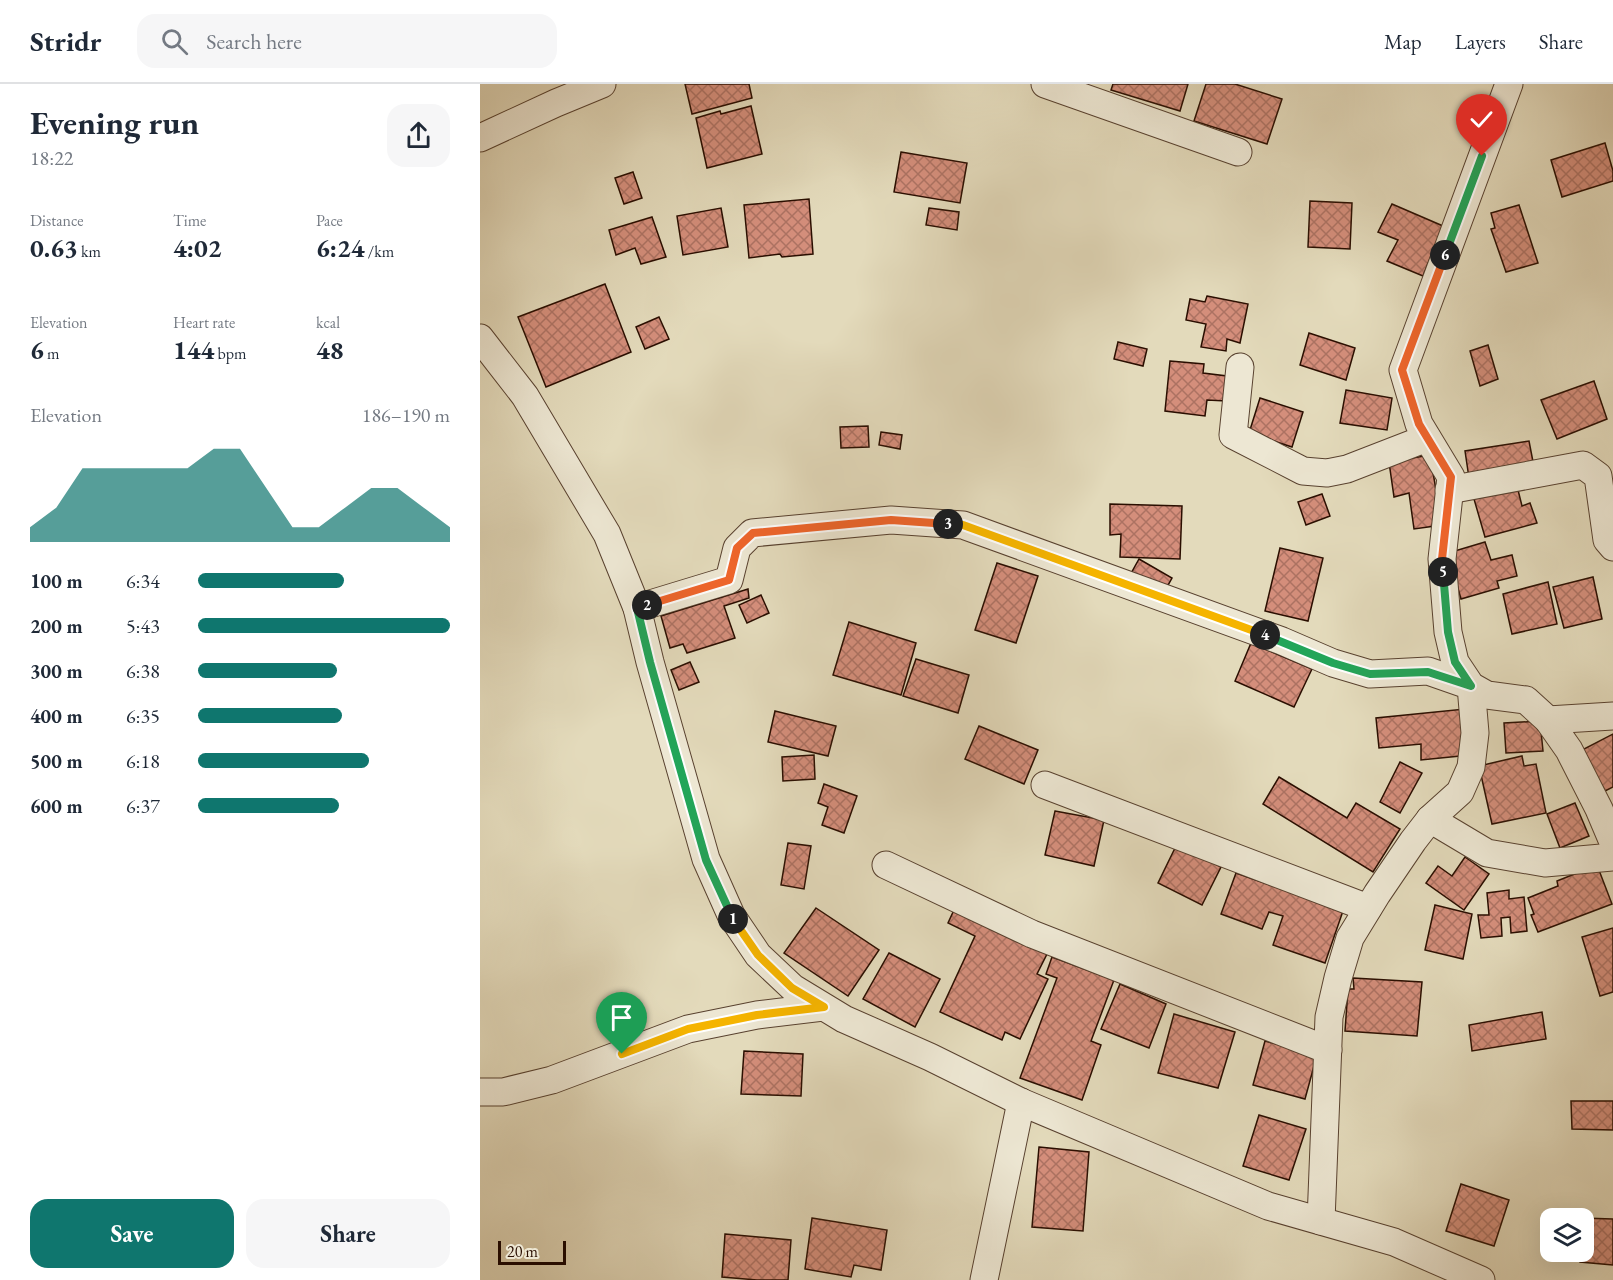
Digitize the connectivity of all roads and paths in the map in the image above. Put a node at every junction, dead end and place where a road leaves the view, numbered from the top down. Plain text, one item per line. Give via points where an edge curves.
1 (603, 84) edge
2 (1045, 84) edge
3 (1509, 84) edge
4 (480, 138) edge
5 (1238, 152) dead end
6 (480, 339) edge
7 (1240, 367) dead end
8 (1427, 438) junction
9 (1449, 490) junction
10 (1613, 547) edge
11 (637, 608) junction
12 (1471, 686) junction
13 (1613, 716) edge
14 (1548, 720) junction
15 (1045, 785) dead end
16 (1430, 819) junction
17 (1613, 842) edge
18 (1613, 857) edge
19 (886, 865) dead end
20 (1368, 908) junction
21 (824, 1007) junction
22 (1328, 1050) junction
23 (480, 1092) edge
24 (1021, 1102) junction
25 (1322, 1221) junction
26 (984, 1280) edge
27 (1481, 1280) edge

1 - 4 street
2 - 5 street
3 - 8 street via 1402,370
6 - 11 street via 525,396 607,534
7 - 8 street via 1233,435 1303,471 1327,473 1347,469
8 - 9 street via 1451,477
9 - 10 street via 1583,465 1598,476 1607,540
9 - 12 street via 1442,559 1448,632 1455,662
11 - 12 street via 729,580 737,548 753,533 891,520 963,525 1333,663 1370,674 1428,672
11 - 21 street via 706,860 731,915 758,955 792,988
12 - 14 street via 1487,695 1526,700
12 - 16 street via 1475,733 1471,767 1460,792
13 - 14 street
14 - 17 street via 1569,750
15 - 20 street
16 - 18 street via 1486,853 1545,863
16 - 20 street
19 - 22 street via 1032,934
20 - 22 street via 1350,938 1338,978 1329,1017
21 - 23 street via 688,1029 552,1080 502,1092
21 - 24 street
22 - 25 street
24 - 25 street via 1268,1206
24 - 26 street
25 - 27 street via 1394,1242

